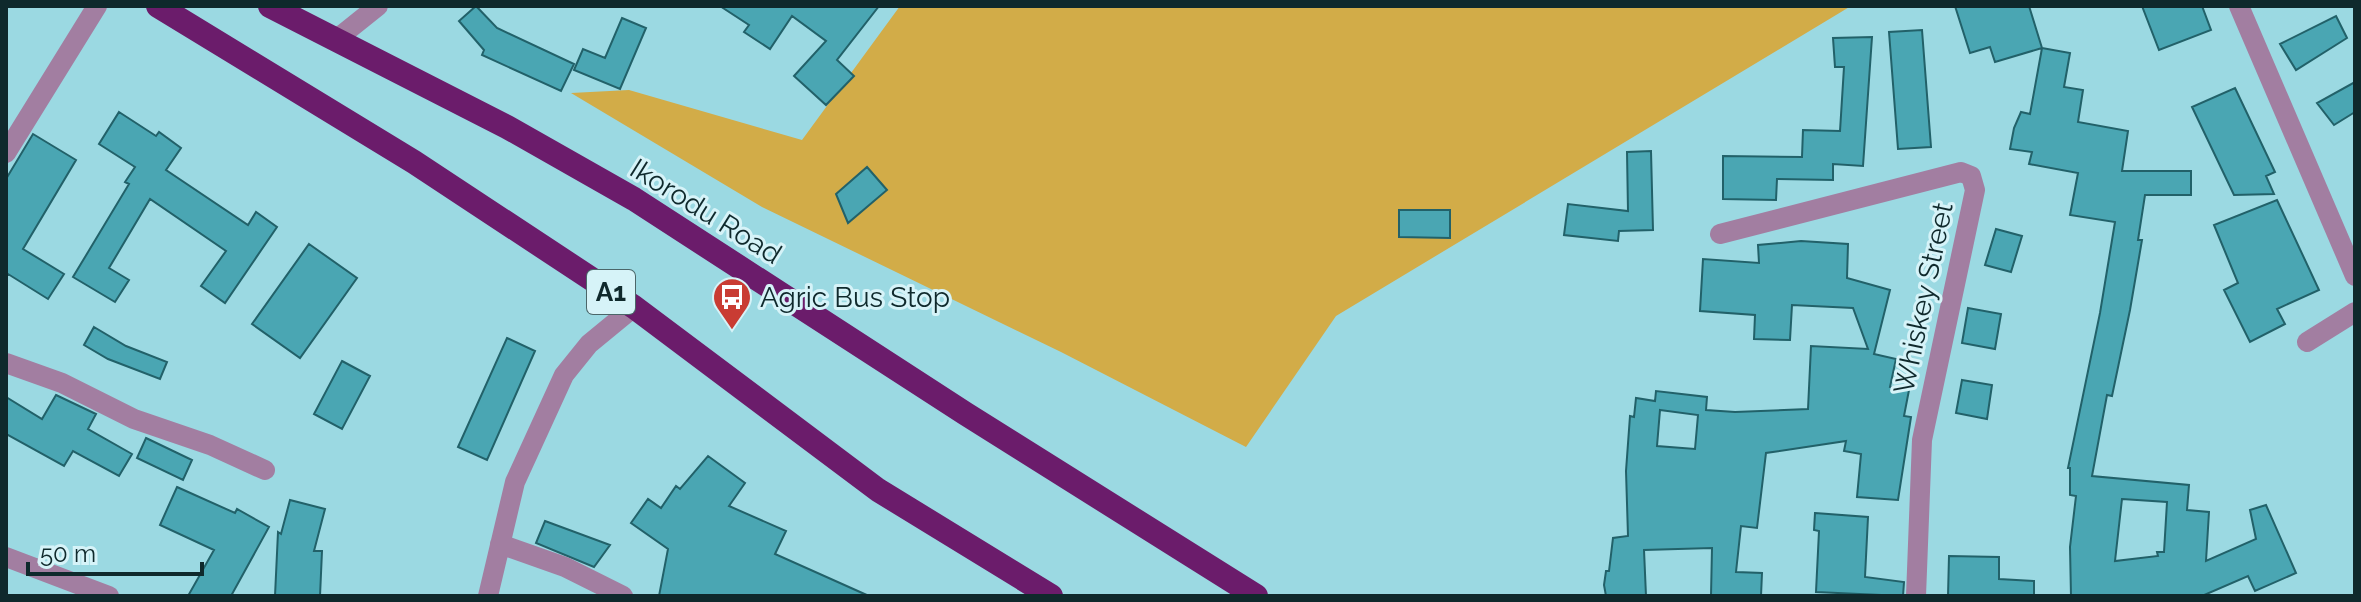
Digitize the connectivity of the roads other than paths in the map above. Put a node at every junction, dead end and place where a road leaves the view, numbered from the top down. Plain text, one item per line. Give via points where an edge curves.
1 (97, 6) edge
2 (158, 6) edge
3 (270, 6) edge
4 (378, 6) edge
5 (2239, 6) edge
6 (332, 39) junction
7 (6, 153) edge
8 (1720, 234) dead end
9 (2355, 276) edge
10 (634, 307) junction
11 (2355, 312) edge
12 (2307, 342) dead end
13 (6, 363) edge
14 (265, 470) dead end
15 (500, 544) junction
16 (6, 557) edge
17 (109, 596) edge
18 (488, 596) edge
19 (623, 596) edge
20 (1051, 596) edge
21 (1256, 596) edge
22 (1916, 596) edge

1 - 7 street
2 - 10 highway, A1 via 414,162
3 - 6 highway, Ikorodu Road
4 - 6 street
5 - 9 street
6 - 21 highway, Ikorodu Road via 507,127 634,199
8 - 22 street, Whiskey Street via 1961,172 1971,176 1975,190 1922,440
10 - 15 street via 589,344 564,375 515,482
10 - 20 highway, A1 via 878,490
11 - 12 street
13 - 14 street
15 - 18 street
15 - 19 street via 565,567
16 - 17 street

